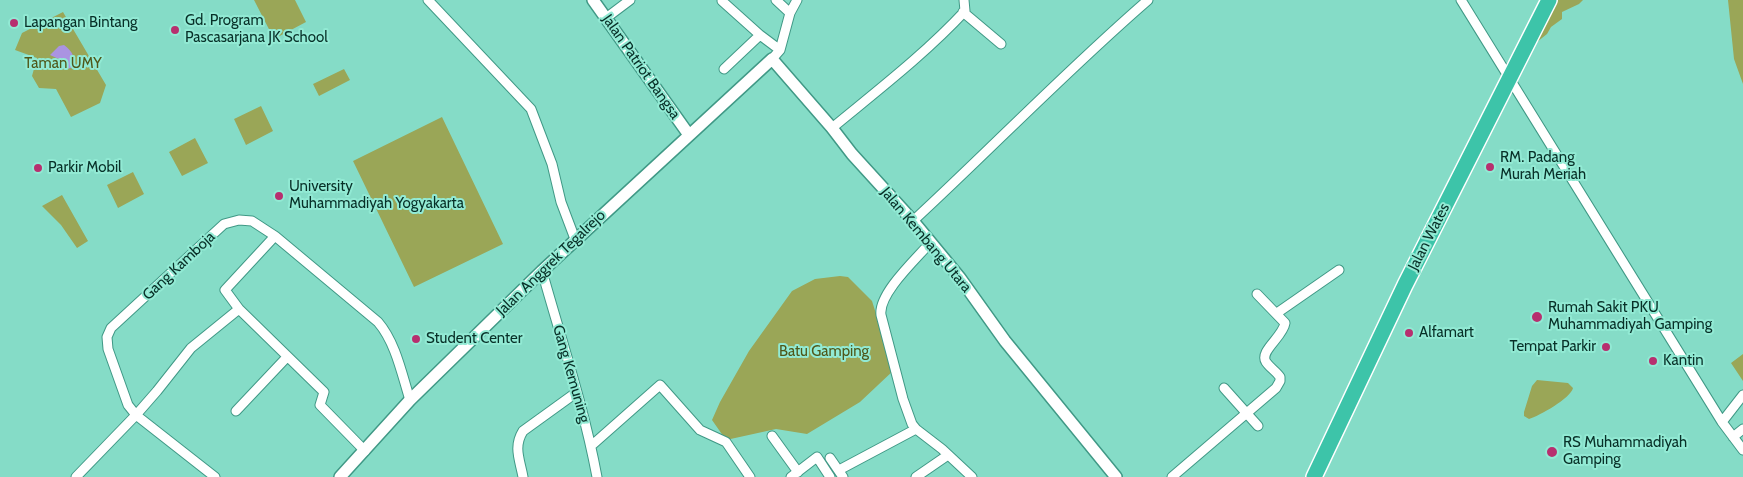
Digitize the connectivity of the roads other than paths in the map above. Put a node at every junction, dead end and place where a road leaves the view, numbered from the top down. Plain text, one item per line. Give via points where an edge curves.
1 (428, 0) edge
2 (593, 0) edge
3 (630, 0) edge
4 (776, 0) edge
5 (797, 0) edge
6 (964, 0) edge
7 (1148, 0) edge
8 (1462, 0) edge
9 (1549, 0) edge
10 (722, 1) edge
11 (963, 12) junction
12 (790, 13) junction
13 (606, 18) junction
14 (760, 35) junction
15 (1001, 44) dead end
16 (780, 50) junction
17 (772, 59) junction
18 (724, 69) dead end
19 (1510, 79) junction
20 (832, 128) junction
21 (689, 135) junction
22 (914, 221) junction
23 (275, 236) junction
24 (575, 239) junction
25 (930, 243) junction
26 (1339, 270) dead end
27 (542, 271) junction
28 (1257, 294) dead end
29 (239, 309) junction
30 (1277, 313) junction
31 (287, 357) junction
32 (1224, 388) dead end
33 (577, 392) junction
34 (1743, 395) edge
35 (410, 400) junction
36 (236, 411) dead end
37 (1247, 414) junction
38 (136, 415) junction
39 (1722, 422) junction
40 (1258, 426) dead end
41 (916, 429) junction
42 (1743, 429) edge
43 (772, 436) dead end
44 (1733, 437) junction
45 (591, 446) junction
46 (1743, 450) edge
47 (365, 451) junction
48 (948, 454) junction
49 (830, 458) dead end
50 (841, 473) edge
51 (794, 474) edge
52 (76, 477) edge
53 (215, 477) edge
54 (340, 477) edge
55 (523, 477) edge
56 (597, 477) edge
57 (750, 477) edge
58 (830, 477) edge
59 (916, 477) edge
60 (972, 477) edge
61 (1116, 477) edge
62 (1172, 477) edge
63 (1314, 477) edge

1 - 24 street via 531,109
2 - 13 street, Jalan Patriot Bangsa
3 - 13 street
4 - 12 street
5 - 12 street
6 - 11 street
7 - 22 street via 1102,40
8 - 19 street
9 - 19 highway, Jalan Wates
10 - 14 street
11 - 15 street
11 - 20 street via 904,69
12 - 16 street
13 - 21 street, Jalan Patriot Bangsa
14 - 16 street
14 - 18 street
16 - 17 street
17 - 20 street, Jalan Kembang Utara
17 - 21 street, Jalan Anggrek Tegalrejo
19 - 39 street
19 - 63 highway, Jalan Wates via 1405,285
20 - 22 street, Jalan Kembang Utara
21 - 24 street, Jalan Anggrek Tegalrejo
22 - 25 street, Jalan Kembang Utara
23 - 29 street via 225,290
23 - 35 street, Gang Kamboja via 380,324 393,350
23 - 38 street, Gang Kamboja via 252,221 224,224 111,328 107,338 108,349 127,402
24 - 27 street, Jalan Anggrek Tegalrejo
25 - 41 street via 889,292 881,310 908,416
25 - 61 street, Jalan Kembang Utara
26 - 30 street
27 - 33 street, Gang Kemuning
27 - 35 street, Jalan Anggrek Tegalrejo
28 - 30 street
29 - 31 street
29 - 38 street via 191,348
30 - 37 street via 1285,326 1264,358 1280,381
31 - 36 street
31 - 47 street via 324,392 320,405
32 - 37 street
33 - 45 street, Gang Kemuning
33 - 55 street via 523,432 517,448
34 - 39 street
35 - 47 street, Jalan Anggrek Tegalrejo
37 - 40 street
37 - 62 street
38 - 52 street
38 - 53 street
39 - 44 street
41 - 48 street
41 - 50 street
42 - 44 street
43 - 51 street
44 - 46 street
45 - 56 street, Gang Kemuning
45 - 57 street via 660,385 700,430 726,442
47 - 54 street, Jalan Anggrek Tegalrejo
48 - 59 street
48 - 60 street
49 - 50 street
51 - 58 street via 818,457

